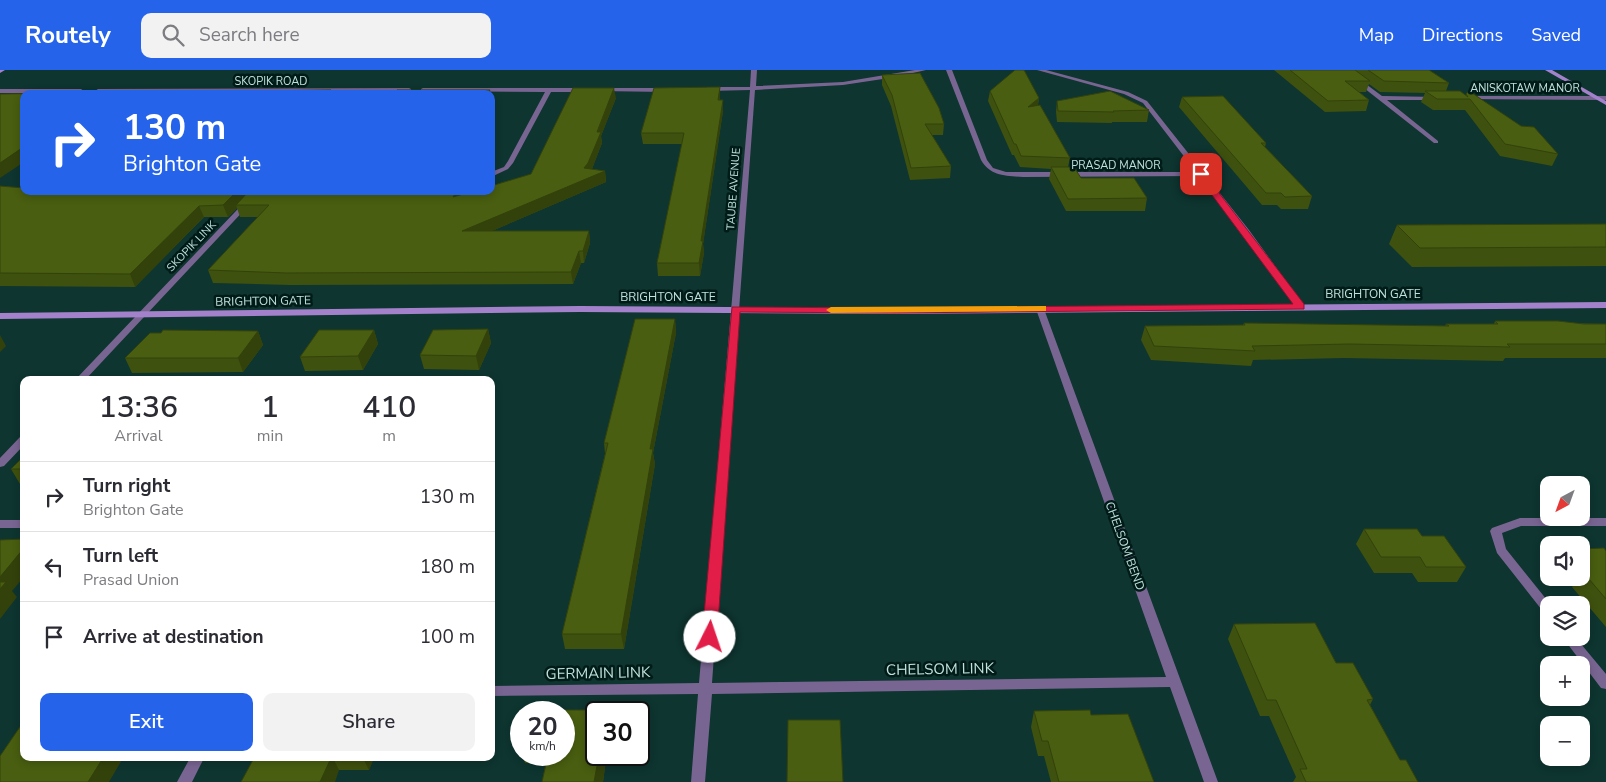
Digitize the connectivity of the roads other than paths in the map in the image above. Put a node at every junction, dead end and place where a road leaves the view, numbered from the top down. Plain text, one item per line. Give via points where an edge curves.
1 (754, 70) edge
2 (923, 70) edge
3 (949, 70) edge
4 (1040, 70) edge
5 (1344, 70) edge
6 (1548, 70) edge
7 (698, 89) edge
8 (752, 89) junction
9 (495, 90) edge
10 (549, 90) junction
11 (669, 90) edge
12 (0, 91) edge
13 (20, 91) edge
14 (1381, 98) junction
15 (1446, 98) edge
16 (1455, 98) edge
17 (1596, 98) junction
18 (1606, 98) edge
19 (1606, 103) edge
20 (1436, 142) dead end
21 (495, 173) edge
22 (1201, 174) junction
23 (255, 195) edge
24 (1606, 305) edge
25 (1300, 306) junction
26 (1040, 308) junction
27 (736, 309) junction
28 (0, 316) edge
29 (140, 316) junction
30 (84, 376) edge
31 (20, 443) edge
32 (0, 464) edge
33 (1606, 522) edge
34 (0, 524) edge
35 (20, 524) edge
36 (1540, 600) edge
37 (1575, 646) edge
38 (1174, 682) junction
39 (1606, 684) edge
40 (706, 687) junction
41 (495, 691) edge
42 (195, 761) edge
43 (184, 782) edge
44 (698, 782) edge
45 (1212, 782) edge

1 - 8 street, TAUBE AVENUE
2 - 8 street via 858,83
3 - 22 street, PRASAD MANOR via 984,160 988,168 999,173
4 - 22 street via 1126,93 1145,102
5 - 14 street
6 - 17 street
7 - 8 street
8 - 27 street, TAUBE AVENUE
9 - 10 street, SKOPIK ROAD
10 - 11 street, SKOPIK ROAD
10 - 21 street via 511,162
12 - 13 street, SKOPIK ROAD
14 - 15 street
14 - 20 street
16 - 17 street, ANISKOTAW MANOR
17 - 18 street, ANISKOTAW MANOR
17 - 19 street
22 - 25 street
23 - 29 street, SKOPIK LINK
24 - 25 street, BRIGHTON GATE
25 - 26 street, BRIGHTON GATE
26 - 27 street, BRIGHTON GATE
26 - 38 street, CHELSOM BEND
27 - 29 street, BRIGHTON GATE
27 - 40 street, TAUBE AVENUE
28 - 29 street, BRIGHTON GATE
29 - 30 street, SKOPIK LINK
31 - 32 street
33 - 36 street via 1520,522 1496,531 1501,550
34 - 35 street
37 - 39 street
38 - 40 street, CHELSOM LINK
38 - 45 street, CHELSOM BEND
40 - 41 street, GERMAIN LINK
40 - 44 street, TAUBE AVENUE
42 - 43 street

